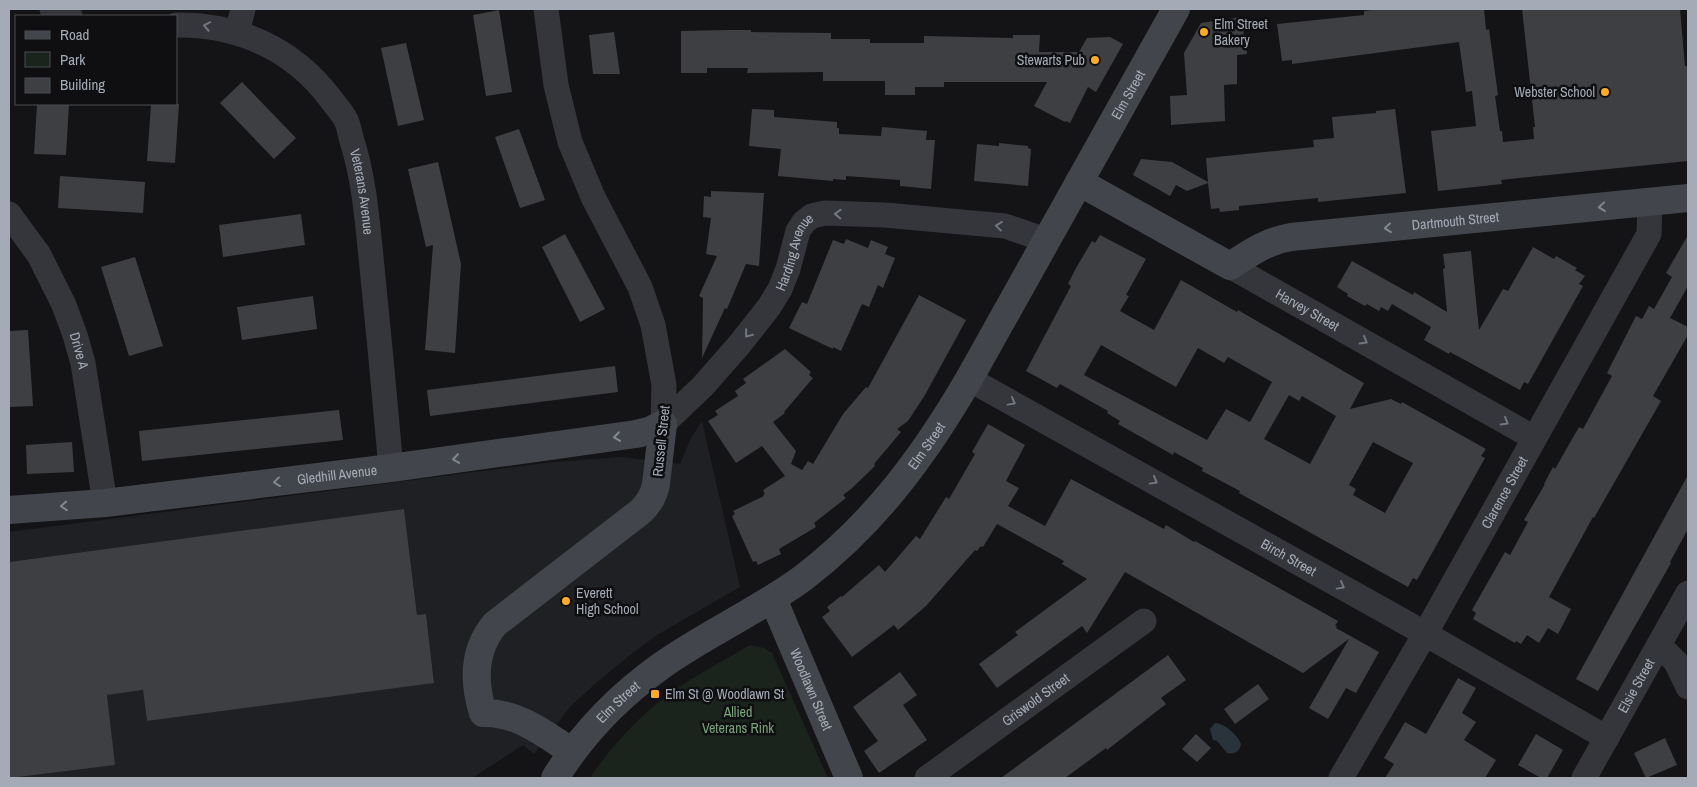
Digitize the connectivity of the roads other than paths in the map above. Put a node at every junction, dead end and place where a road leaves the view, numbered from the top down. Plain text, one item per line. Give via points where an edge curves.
1 (52, 9) edge
2 (546, 9) edge
3 (1176, 9) edge
4 (67, 15) edge
5 (240, 21) edge
6 (178, 25) edge
7 (1079, 182) junction
8 (1688, 198) edge
9 (1650, 202) junction
10 (9, 214) edge
11 (1046, 240) junction
12 (1230, 266) junction
13 (969, 378) junction
14 (664, 424) junction
15 (1534, 438) junction
16 (391, 468) junction
17 (105, 503) junction
18 (9, 510) edge
19 (1688, 593) edge
20 (772, 598) junction
21 (1144, 622) dead end
22 (1425, 634) junction
23 (1659, 646) junction
24 (1688, 686) edge
25 (1607, 738) junction
26 (572, 752) junction
27 (555, 778) edge
28 (848, 778) edge
29 (927, 778) edge
30 (1341, 778) edge
31 (1584, 778) edge

1 - 4 street
2 - 14 street, Russell Street via 556,85 570,142 593,197 640,287 652,325 664,385
3 - 7 street, Elm Street
5 -> 6 street, Veterans Avenue
5 - 16 street, Veterans Avenue via 300,66 322,87 346,120 358,161 366,213
7 - 11 street, Elm Street
7 - 12 street, Harvey Street
8 - 9 street, Dartmouth Street
9 -> 12 street, Dartmouth Street via 1291,237 1261,246
9 - 15 street, Clarence Street via 1649,234
10 - 17 street, Drive A via 39,255 76,335
11 - 13 street, Elm Street
11 -> 14 street, Harding Avenue via 1015,228 996,225 885,215 822,213 812,216 798,231 786,274 769,307 703,386
12 -> 15 street, Harvey Street
13 - 20 street, Elm Street via 929,445 881,506 834,552
13 -> 22 street, Birch Street
14 -> 16 street, Gledhill Avenue via 636,434
14 - 26 street, Russell Street via 656,484 649,503 495,624 479,651 478,699 483,713 515,718
15 - 22 street, Clarence Street
16 -> 17 street, Gledhill Avenue
17 -> 18 street, Gledhill Avenue
19 - 23 street, Elsie Street
20 - 26 street, Elm Street via 640,681 601,718
20 - 28 street, Woodlawn Street
21 - 29 street, Griswold Street
22 - 25 street, Birch Street
22 - 30 street, Clarence Street
23 - 24 street via 1676,662
23 - 25 street, Elsie Street
25 - 31 street, Elsie Street
26 - 27 street, Elm Street

